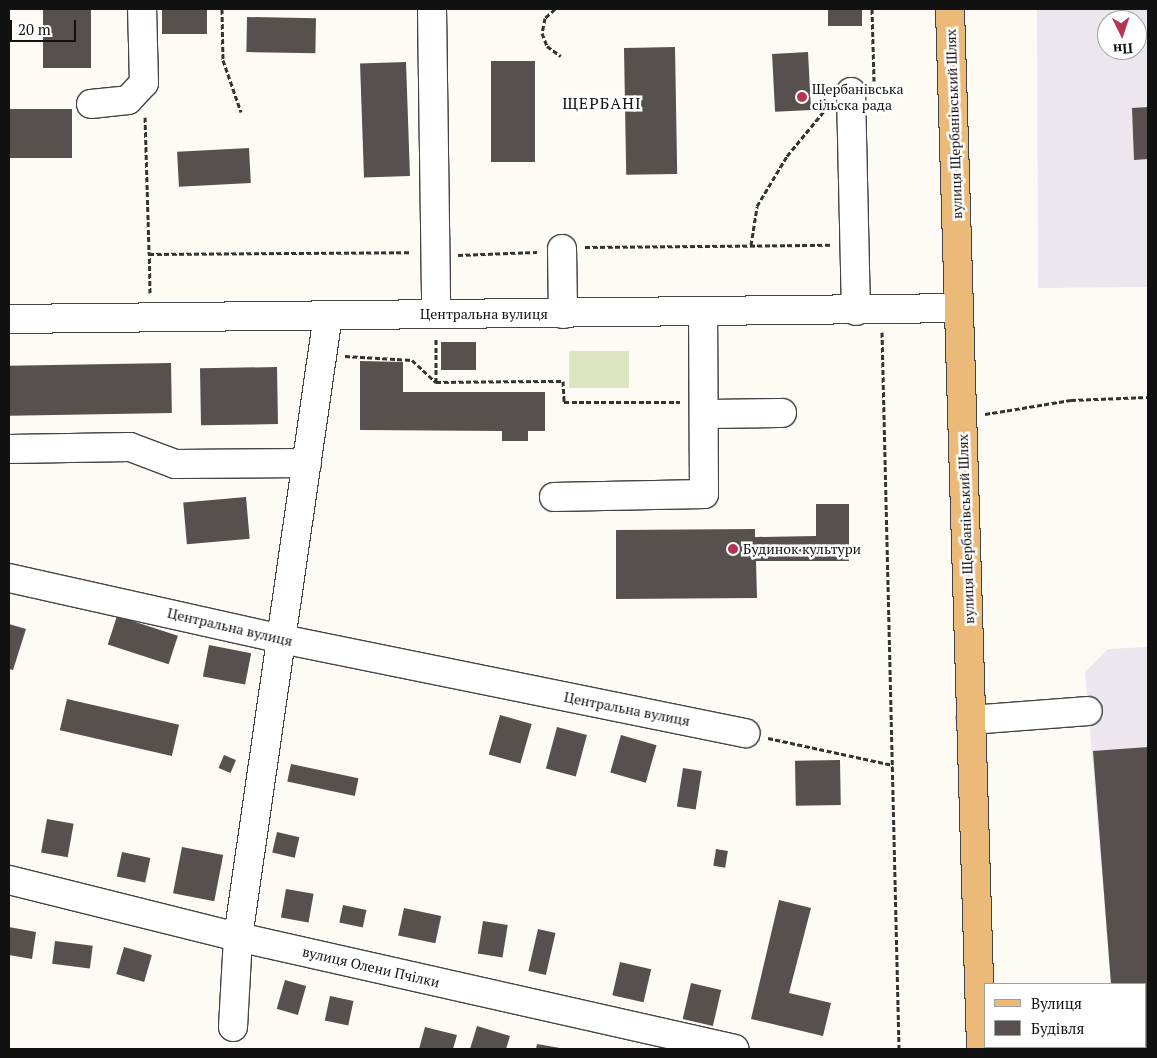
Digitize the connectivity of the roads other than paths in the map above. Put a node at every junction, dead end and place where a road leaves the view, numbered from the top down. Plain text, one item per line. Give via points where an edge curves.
1 (142, 9) edge
2 (432, 9) edge
3 (950, 9) edge
4 (862, 90) road end
5 (90, 104) dead end
6 (562, 250) road end
7 (959, 308) junction
8 (868, 310) junction
9 (704, 312) junction
10 (436, 314) junction
11 (563, 314) junction
12 (328, 315) junction
13 (9, 319) edge
14 (705, 408) junction
15 (782, 414) dead end
16 (9, 449) edge
17 (307, 463) junction
18 (554, 497) dead end
19 (9, 578) edge
20 (282, 639) junction
21 (1088, 711) dead end
22 (971, 720) junction
23 (746, 733) road end
24 (9, 880) edge
25 (238, 937) junction
26 (233, 1027) dead end
27 (735, 1049) edge
28 (981, 1049) edge

1 - 5 street via 144,83 128,100
2 - 10 street
3 - 7 main road, вулиця Щербанівський Шлях
4 - 8 street via 855,244
6 - 11 street
7 - 8 street, Центральна вулиця
7 - 22 main road, вулиця Щербанівський Шлях
8 - 9 street, Центральна вулиця
9 - 11 street, Центральна вулиця
9 - 14 street
10 - 11 street, Центральна вулиця
10 - 12 street, Центральна вулиця
12 - 13 street, Центральна вулиця
12 - 17 street
14 - 15 street
14 - 18 street via 704,494
16 - 17 street via 130,447 175,464
17 - 20 street
19 - 20 street, Центральна вулиця
20 - 23 street, Центральна вулиця
20 - 25 street
21 - 22 street
22 - 28 main road, вулиця Щербанівський Шлях
24 - 25 street, вулиця Олени Пчілки
25 - 26 street
25 - 27 street, вулиця Олени Пчілки

